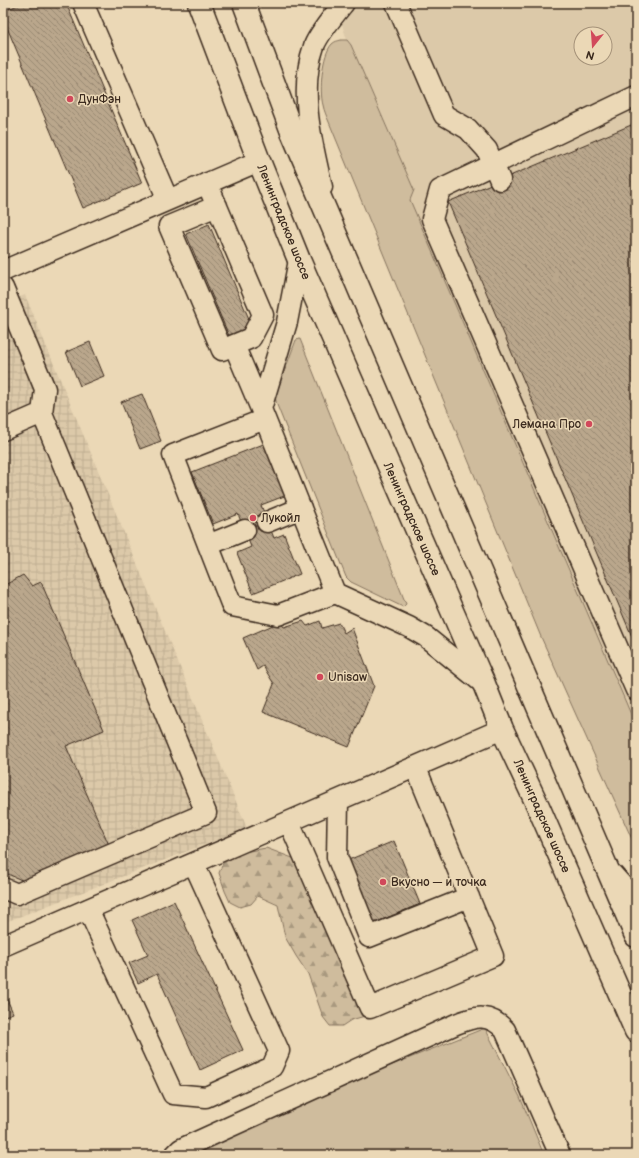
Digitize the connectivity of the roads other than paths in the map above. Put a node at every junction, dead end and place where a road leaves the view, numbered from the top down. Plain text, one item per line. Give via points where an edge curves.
1 (83, 3) edge
2 (200, 3) edge
3 (244, 3) edge
4 (344, 3) edge
5 (396, 3) edge
6 (636, 96) edge
7 (259, 161) junction
8 (497, 173) junction
9 (207, 183) junction
10 (168, 200) junction
11 (217, 206) junction
12 (330, 221) junction
13 (299, 260) junction
14 (13, 264) edge
15 (3, 288) edge
16 (234, 345) junction
17 (42, 413) junction
18 (263, 414) junction
19 (3, 430) edge
20 (301, 508) junction
21 (267, 522) dead end
22 (244, 530) dead end
23 (208, 545) junction
24 (335, 592) junction
25 (484, 684) junction
26 (636, 690) edge
27 (502, 729) junction
28 (416, 768) junction
29 (338, 801) junction
30 (289, 822) junction
31 (194, 864) junction
32 (606, 866) junction
33 (3, 888) edge
34 (469, 898) junction
35 (636, 901) edge
36 (88, 909) junction
37 (636, 936) edge
38 (3, 946) edge
39 (636, 1031) edge
40 (175, 1155) edge
41 (560, 1155) edge

1 - 10 lane
2 - 7 highway, Ленинградское шоссе
3 - 12 highway via 292,132
4 - 12 lane via 314,45 307,76 313,144
5 - 8 lane via 444,115 468,129 487,150
6 - 8 lane
7 - 9 lane
7 - 13 highway, Ленинградское шоссе
8 - 26 lane via 440,190 432,219
9 - 10 lane
9 - 11 lane
10 - 14 lane
11 - 16 lane via 263,315 251,338
11 - 16 lane via 169,226 222,350
12 - 32 highway
13 - 18 lane via 287,322
13 - 25 highway, Ленинградское шоссе
15 - 17 lane via 45,389
16 - 18 lane
17 - 19 lane
17 - 33 lane via 206,813 17,894
18 - 20 lane
18 - 23 lane via 173,456
20 - 21 lane
20 - 24 lane
22 - 23 lane
23 - 24 lane via 232,606 278,615
24 - 25 lane via 426,637
25 - 27 highway, Ленинградское шоссе
27 - 28 lane
27 - 39 highway, Ленинградское шоссе
28 - 29 lane
28 - 34 lane
29 - 30 lane
29 - 34 lane via 337,857 369,937
30 - 31 lane
30 - 34 lane via 370,1008 493,956
31 - 36 lane
31 - 36 lane via 279,1051 272,1067 206,1097 173,1094
32 - 35 lane
32 - 37 highway
36 - 38 lane
40 - 41 lane via 181,1149 456,1024 470,1019 485,1018 497,1022 506,1030

